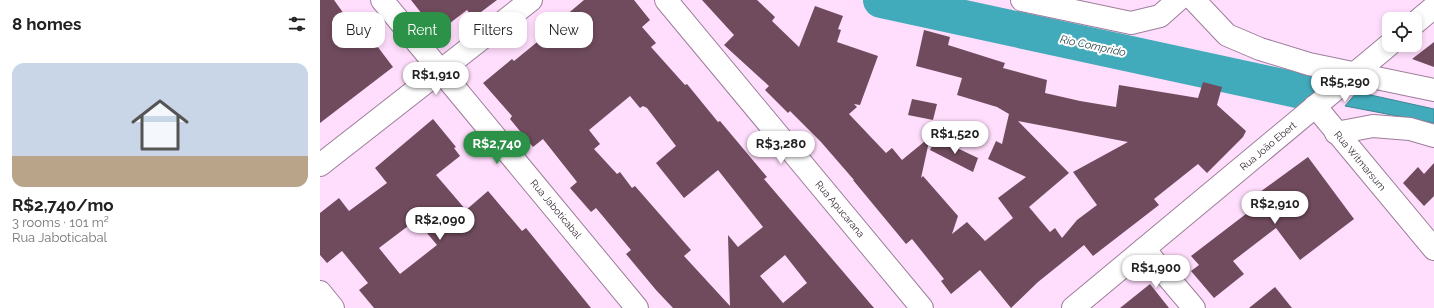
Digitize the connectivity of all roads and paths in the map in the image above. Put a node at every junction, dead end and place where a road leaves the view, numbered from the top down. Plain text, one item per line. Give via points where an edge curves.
1 (382, 0) edge
2 (531, 0) edge
3 (666, 0) edge
4 (1022, 0) edge
5 (1178, 0) edge
6 (1194, 0) edge
7 (1434, 7) edge
8 (1422, 17) edge
9 (1382, 51) edge
10 (1309, 64) junction
11 (441, 71) junction
12 (1354, 74) junction
13 (1434, 90) edge
14 (1315, 106) junction
15 (1336, 133) junction
16 (1434, 136) edge
17 (320, 165) edge
18 (1144, 249) junction
19 (1434, 249) edge
20 (320, 292) edge
21 (334, 308) edge
22 (637, 308) edge
23 (922, 308) edge
24 (1073, 308) edge
25 (1194, 308) edge

1 - 11 street, Rua Jaboticabal
2 - 11 street
3 - 23 street, Rua Apucarana
4 - 5 street via 1131,23 1160,16
6 - 10 street via 1227,35 1260,49
7 - 8 street
9 - 12 street, Rua João Ebert
10 - 12 street
10 - 14 street via 1316,77 1318,92
11 - 17 street
11 - 22 street, Rua Jaboticabal
12 - 13 street
12 - 14 street, Rua João Ebert
14 - 15 street, Rua Witmarsum
14 - 18 street, Rua João Ebert
15 - 16 street via 1373,126 1410,129
15 - 19 street, Rua Witmarsum
18 - 24 street, Rua João Ebert
18 - 25 street
20 - 21 street

